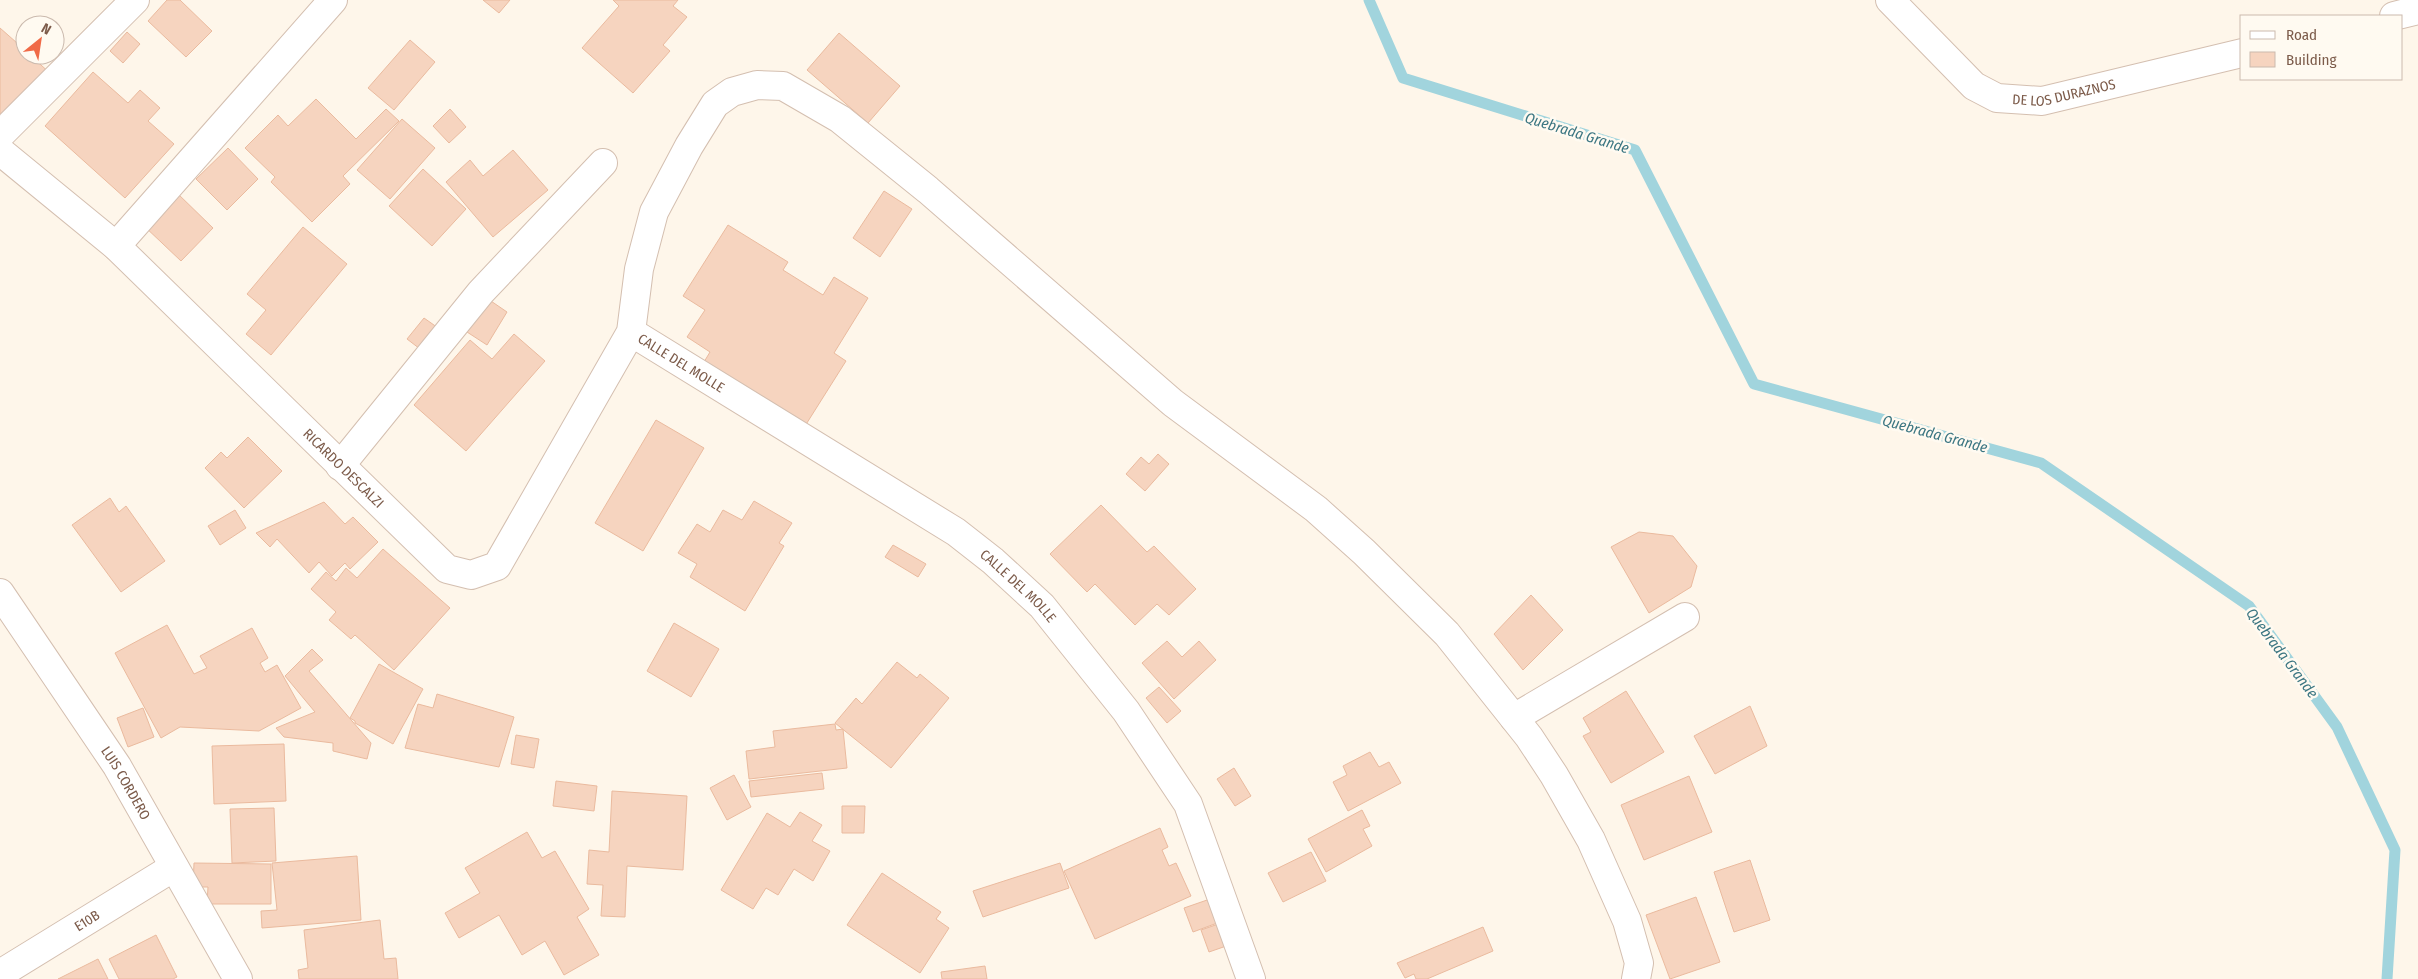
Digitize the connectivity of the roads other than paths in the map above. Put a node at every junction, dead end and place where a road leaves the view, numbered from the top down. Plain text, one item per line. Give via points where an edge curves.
1 (135, 0) edge
2 (333, 0) edge
3 (1890, 0) edge
4 (2418, 10) edge
5 (2398, 15) edge
6 (2240, 53) edge
7 (0, 135) edge
8 (0, 151) edge
9 (603, 163) dead end
10 (116, 246) junction
11 (631, 332) junction
12 (340, 466) junction
13 (0, 593) edge
14 (1685, 617) dead end
15 (1514, 718) junction
16 (174, 867) junction
17 (0, 974) edge
18 (238, 979) edge
19 (1251, 979) edge
20 (1636, 979) edge

1 - 7 street
2 - 10 street
3 - 6 street, DE LOS DURAZNOS via 1974,86 1998,98 2042,101
4 - 5 street
8 - 10 street, RICARDO DESCALZI
9 - 12 street via 481,292
10 - 12 street, RICARDO DESCALZI
11 - 12 street, RICARDO DESCALZI via 497,566 471,575 447,569
11 - 15 street via 639,270 654,212 715,104 732,92 757,85 783,86 840,119 928,190 1173,403 1316,508 1446,634
11 - 19 street, CALLE DEL MOLLE via 956,532 1042,606 1126,711 1188,804
13 - 16 street, LUIS CORDERO via 117,766
14 - 15 street
15 - 20 street via 1554,775 1591,840 1627,921 1638,963
16 - 17 street, E10B
16 - 18 street, LUIS CORDERO

